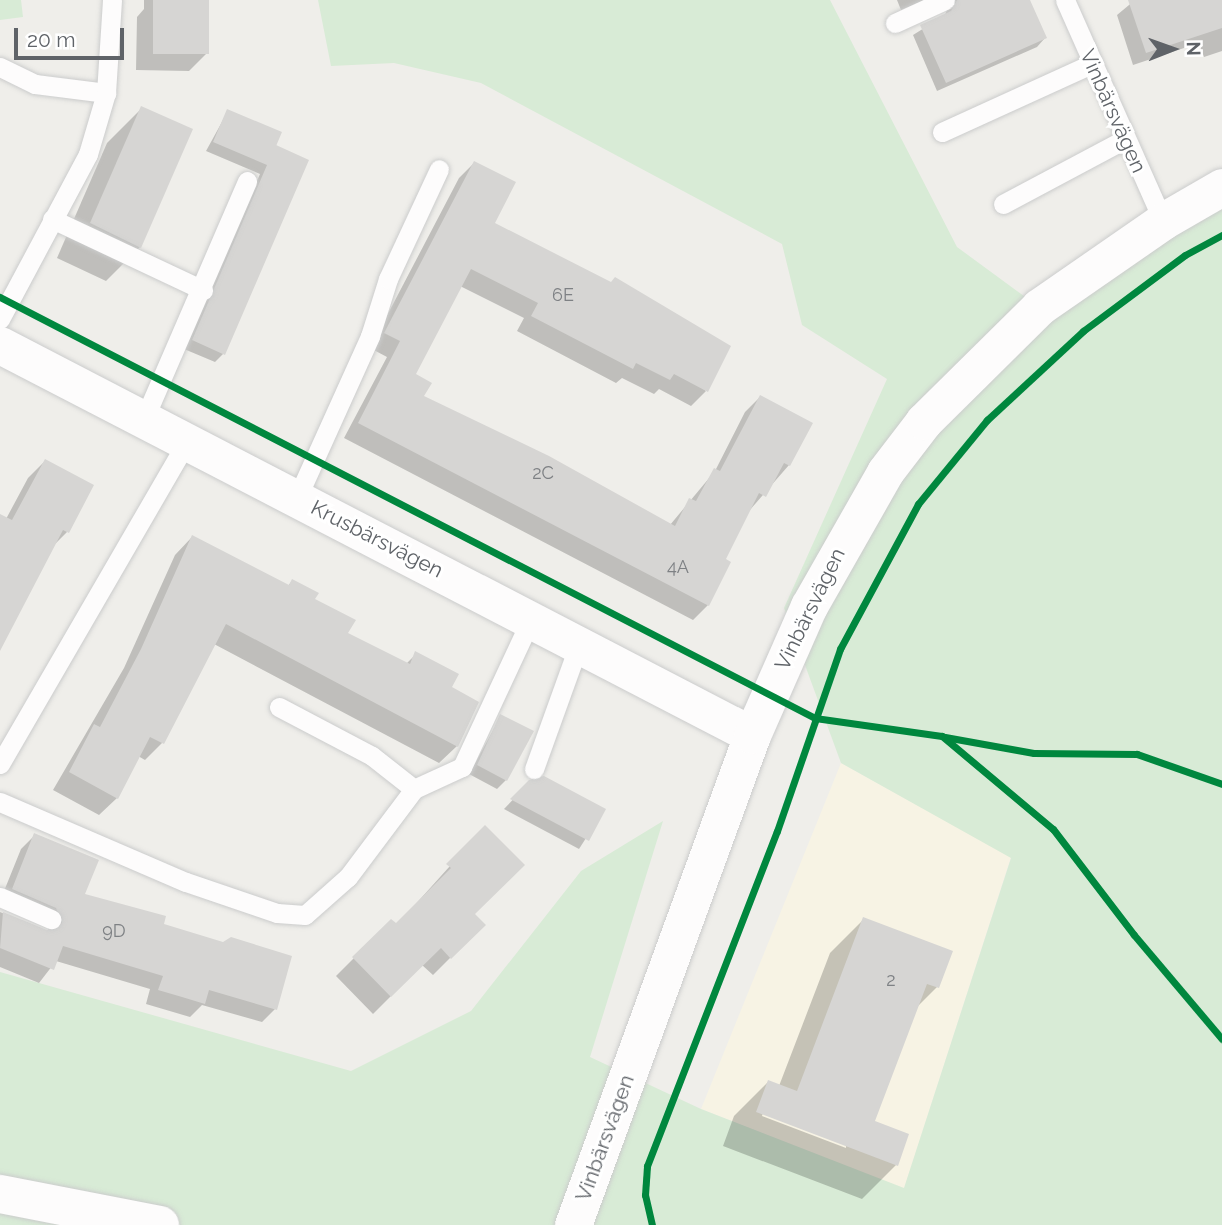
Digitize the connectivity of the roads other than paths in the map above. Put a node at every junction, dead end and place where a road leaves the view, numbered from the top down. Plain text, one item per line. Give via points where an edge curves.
1 (112, 0) edge
2 (944, 0) edge
3 (1065, 0) edge
4 (895, 23) dead end
5 (1091, 64) junction
6 (0, 67) edge
7 (106, 93) junction
8 (942, 132) dead end
9 (1125, 139) junction
10 (439, 169) dead end
11 (247, 181) dead end
12 (1222, 187) edge
13 (1003, 204) dead end
14 (52, 219) junction
15 (1163, 221) junction
16 (204, 290) junction
17 (0, 319) edge
18 (0, 345) edge
19 (145, 417) junction
20 (187, 441) junction
21 (297, 498) junction
22 (531, 619) junction
23 (579, 644) junction
24 (279, 707) dead end
25 (752, 735) junction
26 (0, 764) edge
27 (534, 769) dead end
28 (414, 789) junction
29 (0, 802) edge
30 (0, 897) edge
31 (51, 919) dead end
32 (0, 1194) edge
33 (160, 1225) edge
34 (573, 1225) edge

1 - 7 lane
2 - 4 lane
3 - 5 lane, Vinbärsvägen
5 - 8 lane
5 - 9 lane, Vinbärsvägen
6 - 7 lane via 35,84
7 - 14 lane via 89,154
9 - 13 lane
9 - 15 lane, Vinbärsvägen
10 - 21 lane via 387,279 370,336
11 - 16 lane
12 - 15 street, Vinbärsvägen
14 - 16 lane
14 - 17 lane
15 - 25 street, Vinbärsvägen via 1039,307 924,421 844,537
16 - 19 lane
18 - 19 street, Krusbärsvägen
19 - 20 street, Krusbärsvägen
20 - 21 street, Krusbärsvägen
20 - 26 lane
21 - 22 street, Krusbärsvägen
22 - 23 street, Krusbärsvägen
22 - 28 lane via 462,767
23 - 25 street, Krusbärsvägen
23 - 27 lane
24 - 28 lane via 372,756
25 - 34 street, Vinbärsvägen
28 - 29 lane via 348,877 305,915 277,913 186,882
30 - 31 lane
32 - 33 street

